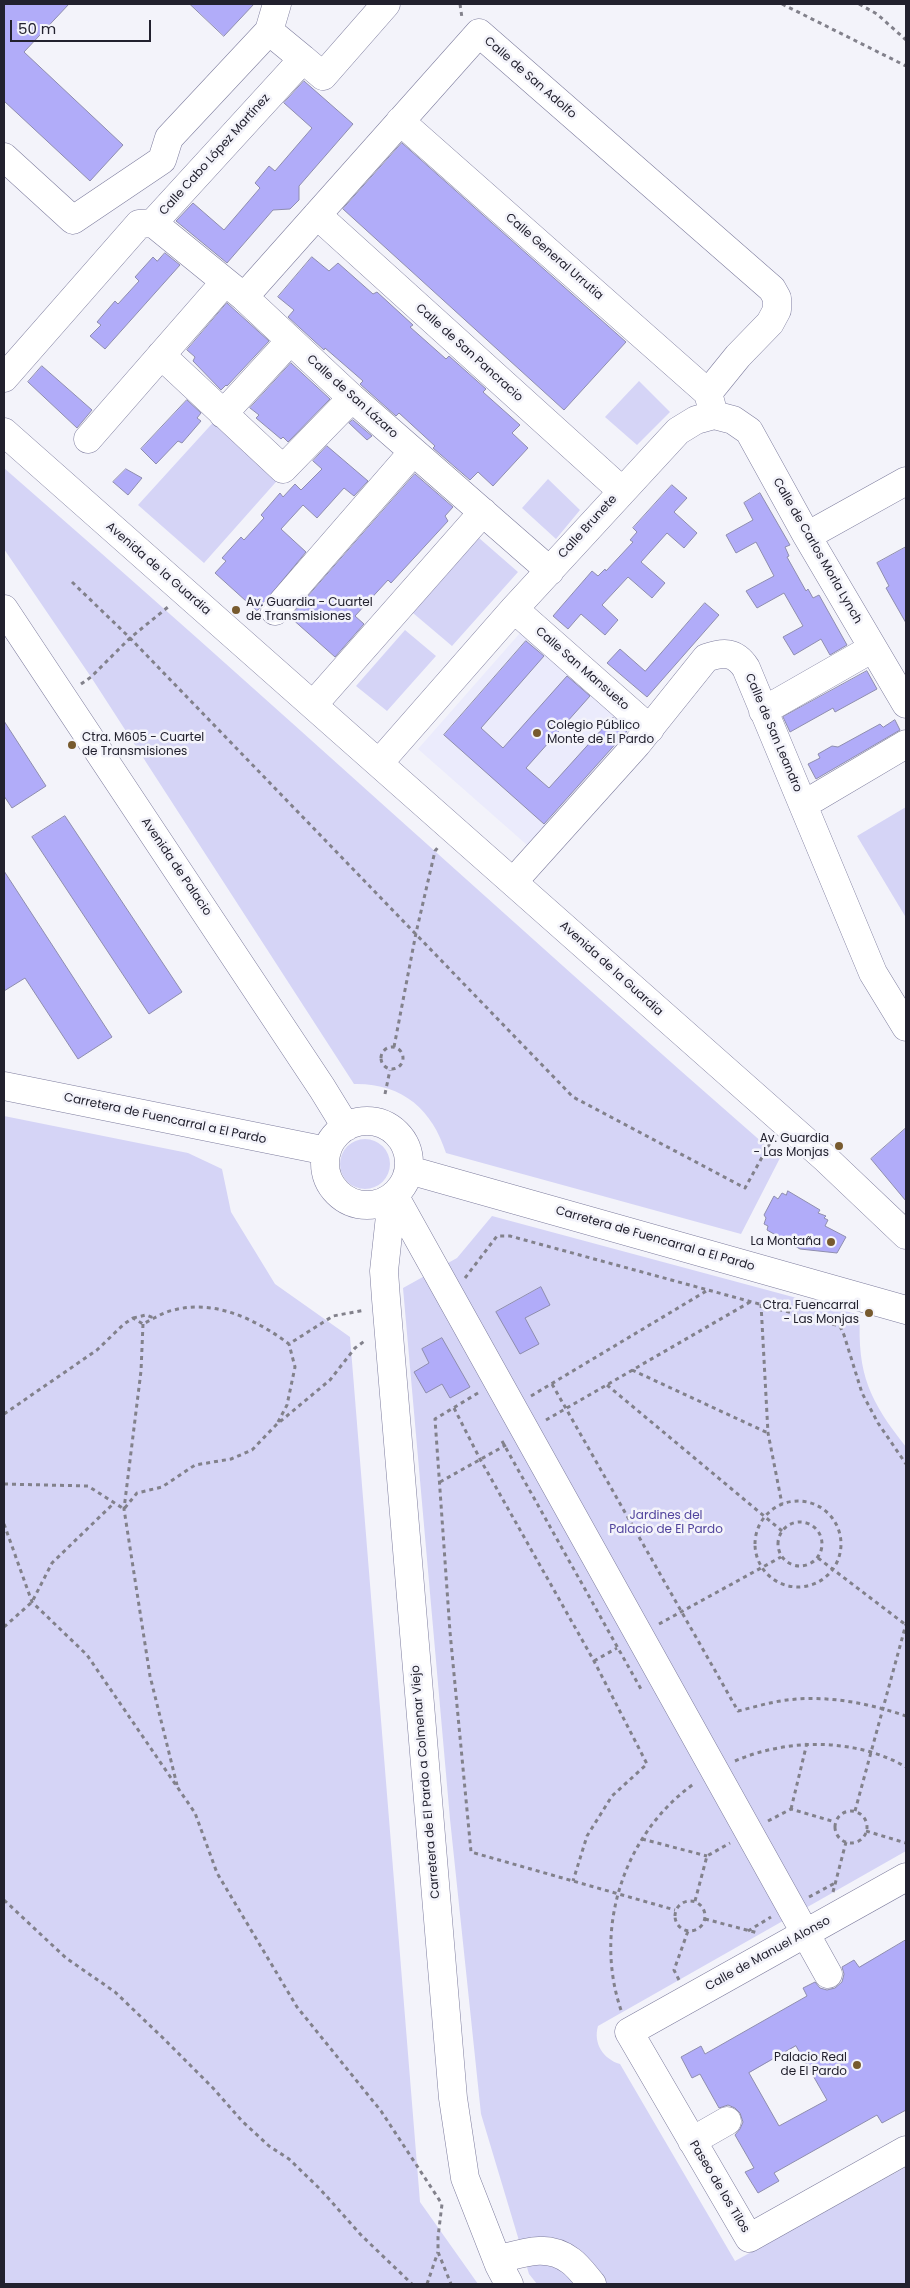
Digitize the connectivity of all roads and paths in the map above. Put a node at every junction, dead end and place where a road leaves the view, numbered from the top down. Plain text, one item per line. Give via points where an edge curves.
1 (277, 4) edge
2 (386, 4) edge
3 (782, 4) edge
4 (859, 4) edge
5 (269, 31) junction
6 (906, 40) edge
7 (302, 59) junction
8 (906, 66) edge
9 (400, 121) junction
10 (4, 157) edge
11 (316, 215) junction
12 (153, 223) junction
13 (234, 290) junction
14 (290, 341) junction
15 (161, 355) junction
16 (4, 378) edge
17 (352, 398) junction
18 (711, 404) junction
19 (223, 414) junction
20 (4, 432) edge
21 (88, 438) dead end
22 (413, 452) junction
23 (906, 481) edge
24 (621, 490) junction
25 (482, 512) junction
26 (807, 536) junction
27 (550, 571) junction
28 (72, 582) dead end
29 (183, 590) junction
30 (514, 608) junction
31 (4, 609) edge
32 (275, 611) dead end
33 (130, 638) junction
34 (874, 648) junction
35 (61, 696) junction
36 (906, 704) edge
37 (313, 705) junction
38 (763, 711) junction
39 (650, 729) junction
40 (906, 744) edge
41 (379, 763) junction
42 (802, 805) junction
43 (453, 829) junction
44 (513, 882) junction
45 (416, 933) junction
46 (906, 1026) edge
47 (394, 1047) junction
48 (390, 1070) junction
49 (4, 1086) edge
50 (385, 1094) dead end
51 (346, 1127) junction
52 (770, 1143) dead end
53 (326, 1151) junction
54 (408, 1170) junction
55 (390, 1198) junction
56 (353, 1203) junction
57 (906, 1235) edge
58 (384, 1271) junction
59 (446, 1289) junction
60 (708, 1290) junction
61 (386, 1299) junction
62 (750, 1302) junction
63 (761, 1304) junction
64 (904, 1308) edge
65 (133, 1318) junction
66 (154, 1318) junction
67 (143, 1324) junction
68 (368, 1333) dead end
69 (290, 1344) junction
70 (632, 1370) junction
71 (552, 1384) junction
72 (607, 1385) junction
73 (478, 1393) dead end
74 (513, 1407) junction
75 (454, 1408) junction
76 (567, 1408) junction
77 (4, 1414) edge
78 (276, 1425) junction
79 (526, 1432) junction
80 (768, 1433) junction
81 (480, 1459) junction
82 (906, 1464) edge
83 (440, 1482) junction
84 (4, 1484) edge
85 (114, 1503) junction
86 (782, 1504) junction
87 (124, 1509) junction
88 (764, 1517) junction
89 (4, 1524) edge
90 (782, 1532) junction
91 (781, 1557) junction
92 (818, 1558) junction
93 (762, 1568) junction
94 (834, 1570) junction
95 (32, 1602) junction
96 (682, 1612) junction
97 (906, 1624) edge
98 (4, 1627) edge
99 (640, 1635) junction
100 (594, 1661) junction
101 (884, 1709) junction
102 (906, 1716) edge
103 (807, 1744) junction
104 (871, 1753) junction
105 (906, 1767) edge
106 (715, 1770) junction
107 (177, 1786) junction
108 (791, 1809) dead end
109 (855, 1811) junction
110 (866, 1831) junction
111 (642, 1839) junction
112 (846, 1842) junction
113 (906, 1843) edge
114 (707, 1856) dead end
115 (906, 1877) edge
116 (573, 1881) junction
117 (618, 1894) junction
118 (4, 1900) edge
119 (675, 1910) junction
120 (705, 1919) junction
121 (688, 1931) junction
122 (814, 1944) junction
123 (689, 1998) junction
124 (629, 2032) junction
125 (906, 2150) edge
126 (438, 2252) junction
127 (497, 2260) junction
128 (412, 2284) edge
129 (427, 2284) edge
130 (451, 2284) edge
131 (509, 2284) edge
132 (592, 2284) edge

1 - 5 street
2 - 7 street via 323,76
3 - 8 path
4 - 6 path via 877,14
5 - 7 street
5 - 10 street via 169,138 162,160 73,220
7 - 12 street, Calle Cabo López Martínez
9 - 11 street, Calle de San Adolfo
9 - 18 street, Calle General Urrutia
9 - 18 street, Calle de San Adolfo via 479,33 772,289 777,298 777,310 770,323 738,356
11 - 13 street, Calle de San Adolfo
11 - 24 street, Calle de San Pancracio
12 - 13 street, Calle de San Lázaro
12 - 16 street, Calle Cabo López Martínez via 139,224
13 - 14 street, Calle de San Lázaro
13 - 15 street
14 - 17 street, Calle de San Lázaro
14 - 19 street
15 - 19 street
15 - 21 street
17 - 19 street via 282,469
17 - 22 street, Calle de San Lázaro
18 - 24 street, Calle Brunete via 696,420 678,431
18 - 26 street, Calle de Carlos Morla Lynch via 749,431
20 - 29 street, Avenida de la Guardia
22 - 25 street, Calle de San Lázaro
22 - 32 street
23 - 26 street
24 - 27 street, Calle Brunete
25 - 27 street, Calle de San Lázaro
25 - 37 street
26 - 34 street, Calle de Carlos Morla Lynch
27 - 30 street, Calle Brunete
28 - 33 path
29 - 33 path via 166,609
29 - 37 street, Avenida de la Guardia
30 - 39 street, Calle San Mansueto
30 - 41 street, Calle Brunete
31 - 35 street, Avenida de Palacio
33 - 35 path via 91,677
33 - 45 path
34 - 36 street, Calle de Carlos Morla Lynch
34 - 38 street
35 - 51 street, Avenida de Palacio
37 - 41 street, Avenida de la Guardia
38 - 39 street, Calle de San Leandro via 740,659 720,653 706,658
38 - 42 street, Calle de San Leandro
39 - 44 street, Calle de San Leandro
40 - 42 street
41 - 43 street, Avenida de la Guardia
42 - 46 street, Calle de San Leandro via 873,973
43 - 44 street, Avenida de la Guardia
43 - 45 path via 434,851
44 - 57 street, Avenida de la Guardia
45 - 47 path
45 - 52 path via 573,1097 744,1188
47 - 48 path via 402,1052 403,1060 398,1068
47 - 48 path via 385,1049 380,1056 382,1065
48 - 50 path
49 - 53 street, Carretera de Fuencarral a El Pardo
51 - 53 street via 334,1137
51 - 54 street via 372,1121 388,1127 404,1144 408,1153
53 - 56 street via 325,1167 329,1182 342,1197
54 - 55 street via 406,1179
54 - 64 street, Carretera de Fuencarral a El Pardo
55 - 56 street via 367,1205
55 - 58 street
55 - 59 street
56 - 58 street via 363,1216
58 - 61 street, Carretera de El Pardo a Colmenar Viejo
59 - 60 path via 462,1282 497,1236 510,1236
59 - 74 street
60 - 62 path
60 - 71 path
61 - 69 path via 373,1308 333,1316
61 - 127 street, Carretera de El Pardo a Colmenar Viejo via 453,2098 465,2178
62 - 63 path
62 - 70 path
63 - 80 path
63 - 82 path via 840,1326 862,1393 878,1424
65 - 66 path via 146,1315
65 - 67 path
65 - 77 path via 97,1350
66 - 67 path
66 - 69 path via 190,1307 226,1310 267,1327
67 - 87 path
68 - 78 path via 366,1341 355,1348 330,1380
69 - 78 path via 295,1367 287,1406
70 - 72 path
70 - 80 path
71 - 74 path
71 - 76 path
72 - 76 path
72 - 88 path
73 - 75 path
74 - 79 street
75 - 81 path
75 - 83 path via 435,1419
76 - 79 path
76 - 96 path
78 - 87 path via 252,1450 231,1459 195,1465 162,1487 137,1493
79 - 81 path
79 - 99 street
80 - 86 path
81 - 83 path
81 - 100 path
83 - 116 path via 450,1632 471,1852
84 - 85 path via 88,1486
85 - 87 path
85 - 95 path via 52,1563
86 - 88 path
86 - 94 path via 811,1502 834,1519 842,1546
87 - 107 path via 150,1676
88 - 90 path
88 - 93 path via 755,1543 756,1556
89 - 95 path
90 - 91 path via 778,1542
90 - 92 path via 798,1522 813,1526 822,1538
91 - 92 path via 799,1567
91 - 93 path
92 - 94 path
93 - 94 path via 770,1578 795,1588 822,1581
93 - 96 path
94 - 97 path
95 - 98 path
95 - 107 path via 87,1655
96 - 99 path
96 - 101 path via 738,1711 787,1700 818,1698
97 - 101 path
99 - 100 path
99 - 106 street
100 - 116 path via 647,1764 612,1796 587,1836
101 - 102 path
101 - 104 path
103 - 104 path via 825,1744
103 - 106 path via 750,1754
103 - 108 path
104 - 105 path
104 - 109 path
106 - 111 path via 679,1795
106 - 122 street
107 - 126 path via 195,1813 217,1873 296,2007 381,2111 442,2204
109 - 110 path via 865,1819
109 - 112 path via 843,1812 835,1822 836,1833
110 - 112 path via 858,1841
110 - 113 path
111 - 114 path
111 - 117 path via 628,1864
112 - 122 path
115 - 122 street, Calle de Manuel Alonso
116 - 117 path
117 - 119 path
117 - 124 path via 610,1949 615,1992
118 - 128 path via 66,1958 115,1992 164,2038 242,2121 289,2159
119 - 120 path via 686,1901 696,1902 703,1908
119 - 121 path via 676,1924
120 - 121 path via 698,1929
120 - 122 path
121 - 123 path via 674,1970
122 - 123 street, Calle de Manuel Alonso
123 - 124 street, Calle de Manuel Alonso
124 - 125 street, Paseo de los Tilos via 708,2132 749,2238
126 - 129 path
126 - 130 path
127 - 131 street, Carretera de El Pardo a Colmenar Viejo
127 - 132 street via 548,2250 571,2261

